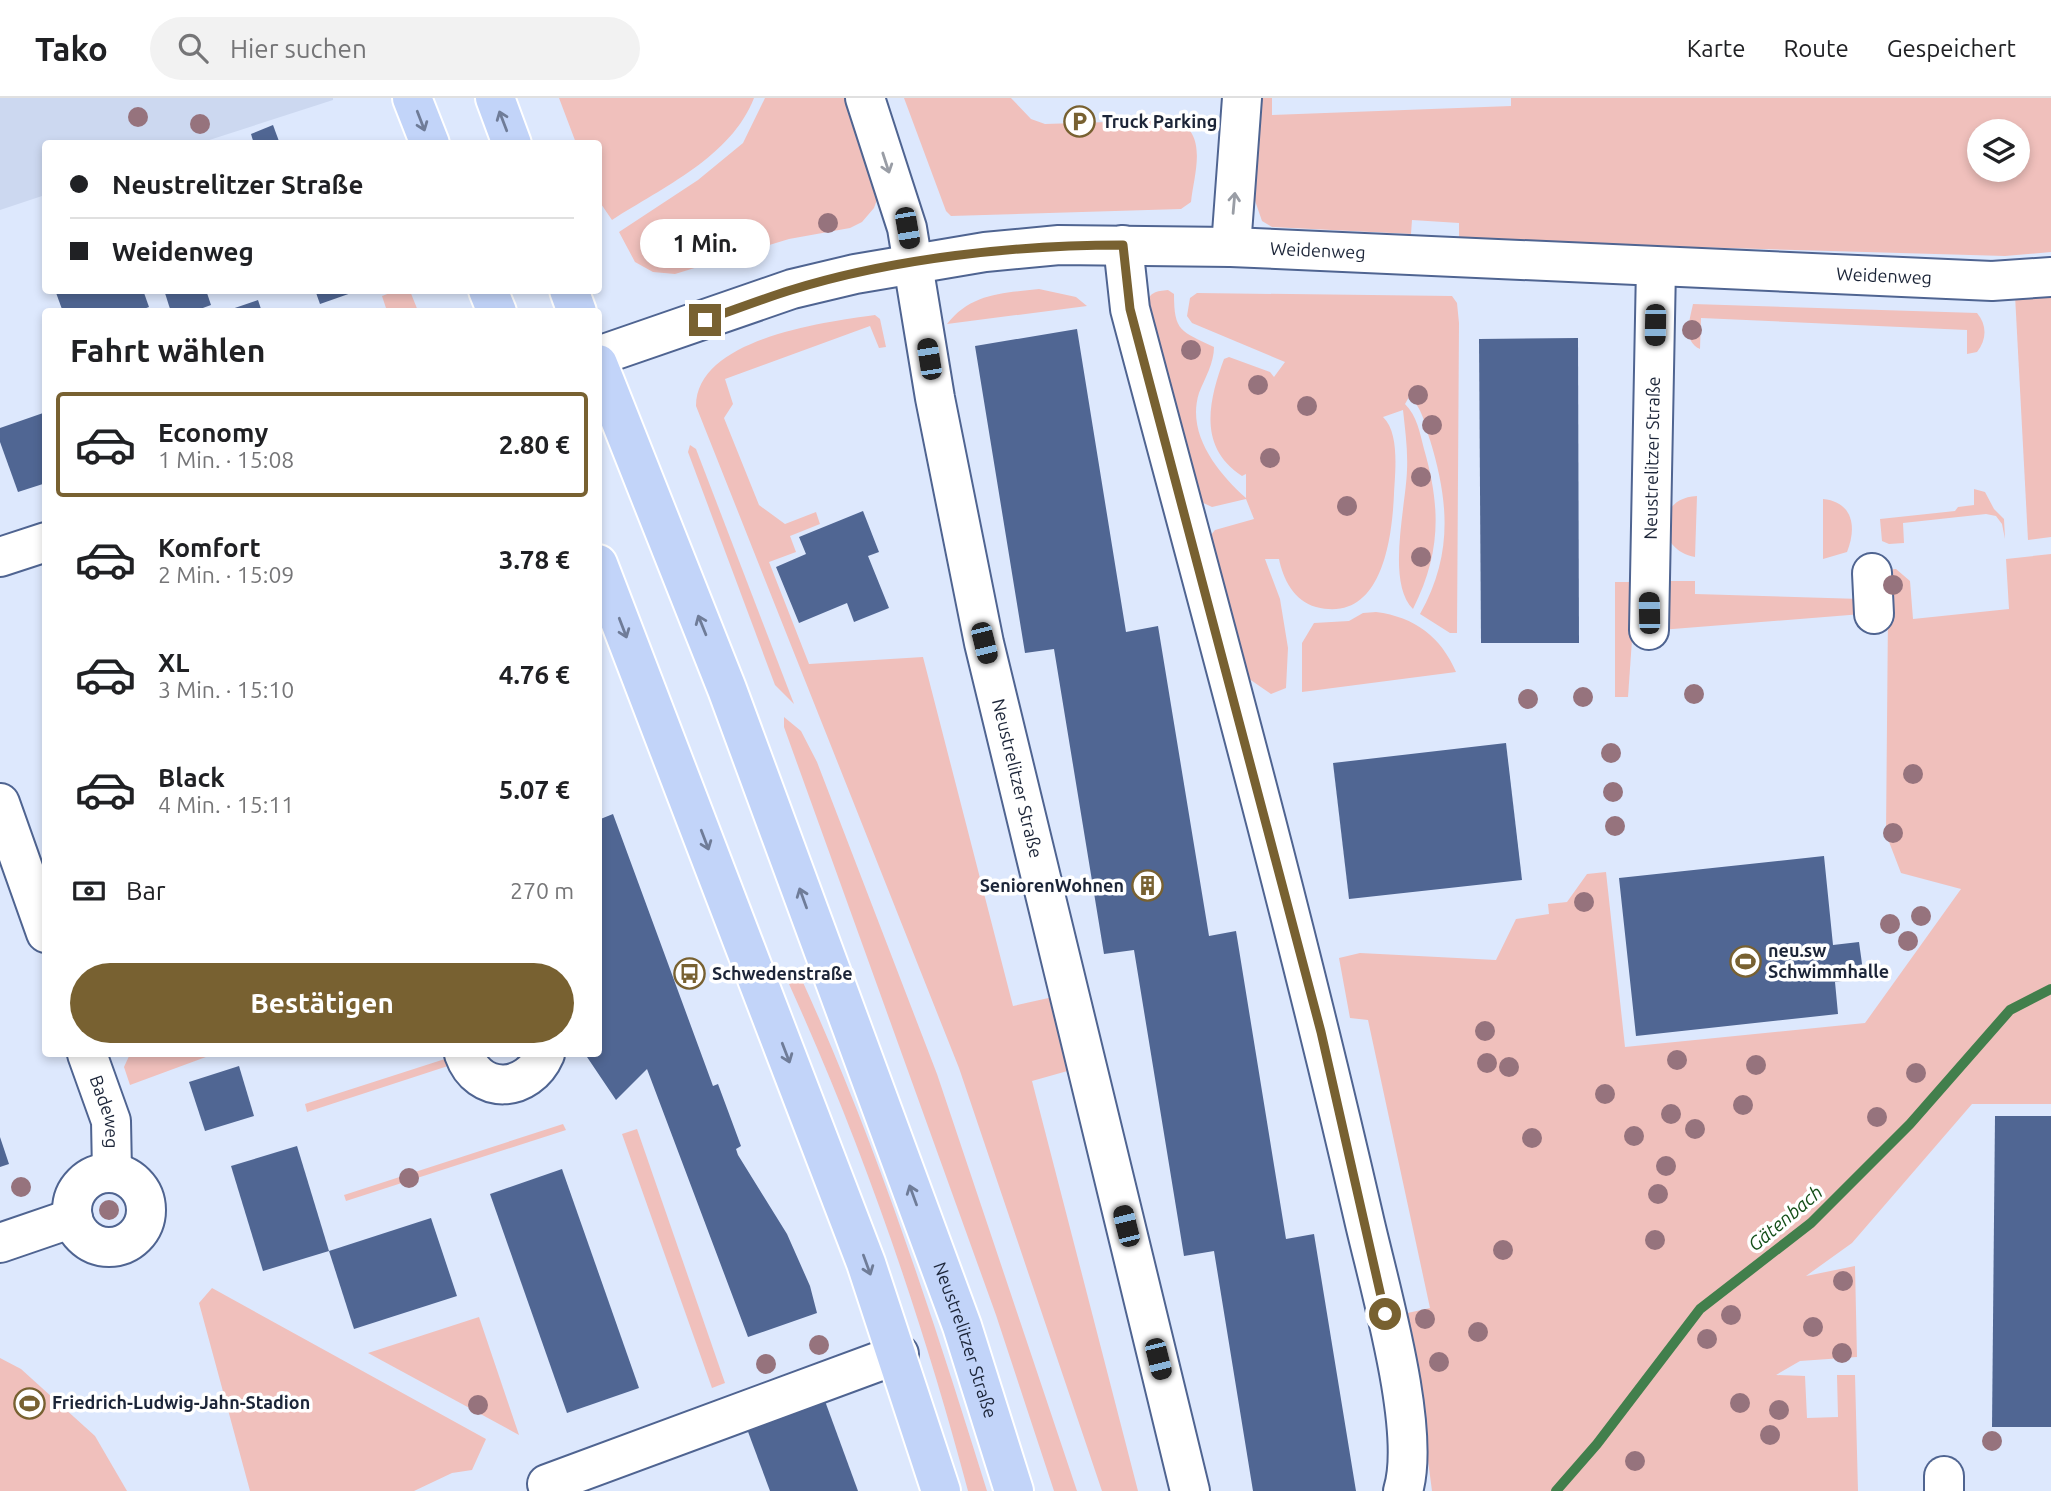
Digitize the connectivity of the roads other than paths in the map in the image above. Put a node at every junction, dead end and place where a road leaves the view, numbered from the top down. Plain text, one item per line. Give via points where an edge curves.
1 (412, 98) edge
2 (495, 98) edge
3 (867, 101) edge
4 (1232, 107) edge
5 (428, 140) edge
6 (511, 140) edge
7 (1123, 245) junction
8 (1231, 247) junction
9 (913, 264) junction
10 (1656, 267) junction
11 (2051, 277) edge
12 (602, 355) edge
13 (602, 374) edge
14 (42, 543) edge
15 (0, 557) edge
16 (1872, 573) dead end
17 (602, 574) edge
18 (1874, 614) dead end
19 (1649, 630) dead end
20 (0, 803) edge
21 (42, 922) edge
22 (89, 1057) edge
23 (466, 1057) edge
24 (543, 1057) edge
25 (112, 1172) junction
26 (73, 1218) junction
27 (0, 1243) edge
28 (899, 1354) junction
29 (547, 1484) dead end
30 (941, 1491) edge
31 (1014, 1491) edge
32 (1190, 1491) edge
33 (1403, 1491) edge

1 -> 5 main road
6 -> 2 main road
3 -> 9 street, Neustrelitzer Straße via 907,228
8 -> 4 street
7 - 8 street, Weidenweg
7 - 9 street, Weidenweg via 1059,245
7 - 33 street via 1130,309 1321,1032 1385,1314 1406,1420 1409,1460
8 - 10 street, Weidenweg
9 - 12 street, Weidenweg via 792,289
9 - 32 street, Neustrelitzer Straße via 984,643
10 - 11 street, Weidenweg via 1992,281
10 - 19 street, Neustrelitzer Straße
31 -> 13 main road, Neustrelitzer Straße via 962,1325 732,702
14 - 15 street
16 - 18 street
17 -> 28 main road
20 - 21 street
22 - 25 street, Badeweg via 111,1121
23 - 24 street via 477,1075 503,1085 530,1076
25 - 26 street, Badeweg via 81,1185 72,1207
25 - 26 street, Badeweg via 134,1181 146,1201 144,1225 138,1234 118,1246 106,1247 85,1238
26 - 27 street
28 - 29 street
28 - 30 main road

